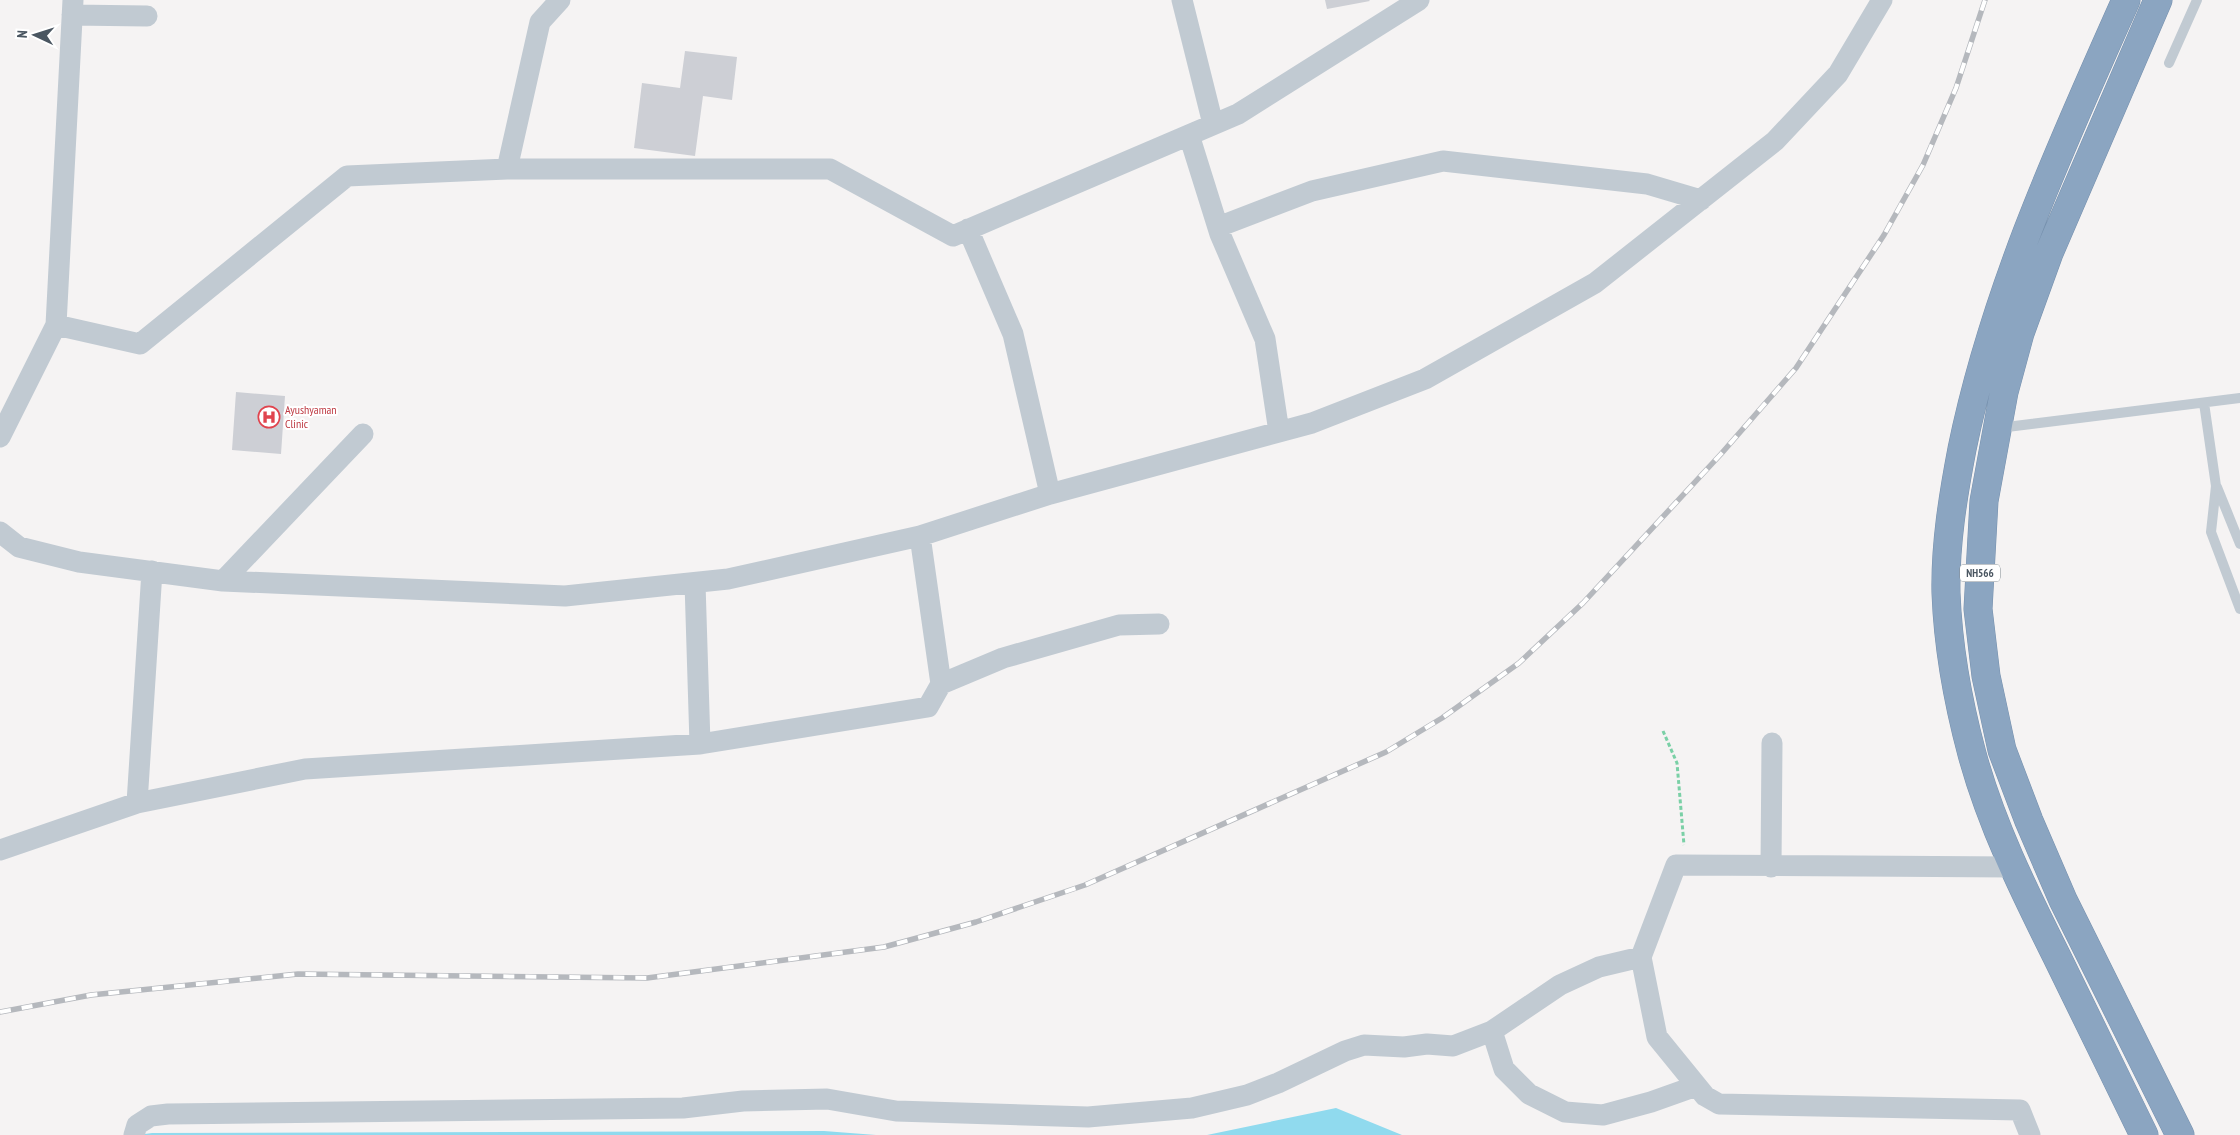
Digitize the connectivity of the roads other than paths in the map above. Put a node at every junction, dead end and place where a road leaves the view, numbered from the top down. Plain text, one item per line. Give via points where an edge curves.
1 (560, 0) edge
2 (1182, 0) edge
3 (1420, 0) edge
4 (1882, 0) edge
5 (2126, 0) edge
6 (2158, 0) edge
7 (2197, 0) edge
8 (72, 7) edge
9 (147, 16) dead end
10 (2169, 63) dead end
11 (1213, 124) junction
12 (1189, 135) junction
13 (507, 169) junction
14 (1700, 200) junction
15 (1218, 227) junction
16 (968, 229) junction
17 (56, 325) junction
18 (2240, 398) edge
19 (2204, 402) junction
20 (1998, 429) junction
21 (1279, 432) junction
22 (363, 434) dead end
23 (0, 437) edge
24 (2216, 486) junction
25 (1050, 494) junction
26 (0, 532) edge
27 (920, 536) junction
28 (2240, 544) edge
29 (152, 571) junction
30 (223, 581) junction
31 (695, 583) junction
32 (2240, 609) edge
33 (1159, 624) dead end
34 (941, 684) junction
35 (1772, 743) dead end
36 (700, 744) junction
37 (137, 803) junction
38 (0, 850) edge
39 (1771, 867) junction
40 (2012, 867) junction
41 (1640, 957) junction
42 (1492, 1031) junction
43 (1696, 1086) junction
44 (134, 1135) edge
45 (2030, 1135) edge
46 (2144, 1135) edge
47 (2180, 1135) edge

1 - 13 street via 540,22
2 - 11 street
3 - 11 street via 1238,114
4 - 14 street via 1838,74 1775,141
5 - 40 highway, NH566 via 2066,136 1990,334 1972,401 1948,543 1946,593 1958,698 1973,757
6 - 20 highway, NH566 via 2048,253 2020,333
7 - 10 lane
8 - 9 street
8 - 17 street
11 - 12 street
12 - 15 street
12 - 16 street
13 - 16 street via 830,168 953,236
13 - 17 street via 347,176 140,344
14 - 15 street via 1646,184 1443,161 1312,191
14 - 21 street via 1595,283 1425,379 1312,423
15 - 21 street via 1265,339
16 - 25 street via 1013,334
17 - 23 street
18 - 19 lane
19 - 20 lane
19 - 24 lane
20 - 47 highway, NH566 via 1984,501 1978,609 1986,676 2002,750 2063,900
21 - 25 street
22 - 30 street
24 - 28 lane
24 - 32 lane via 2211,532
25 - 27 street
26 - 29 street via 19,547 79,562
27 - 31 street via 728,579
27 - 34 street
29 - 30 street
29 - 37 street
30 - 31 street via 565,596
31 - 36 street
33 - 34 street via 1120,625 1003,658
34 - 36 street via 928,707
35 - 39 street
36 - 37 street via 305,769
37 - 38 street
39 - 40 street
39 - 41 street via 1676,865
40 - 46 highway, NH566
41 - 42 street via 1599,967 1560,985
41 - 43 street via 1657,1037
42 - 43 street via 1504,1068 1530,1094 1565,1112 1603,1115
42 - 44 street via 1453,1046 1364,1046 1345,1051 1247,1095 1192,1108 1088,1117 896,1112 827,1098 683,1108 168,1114 151,1116 137,1125
43 - 45 street via 1719,1104 2020,1110

